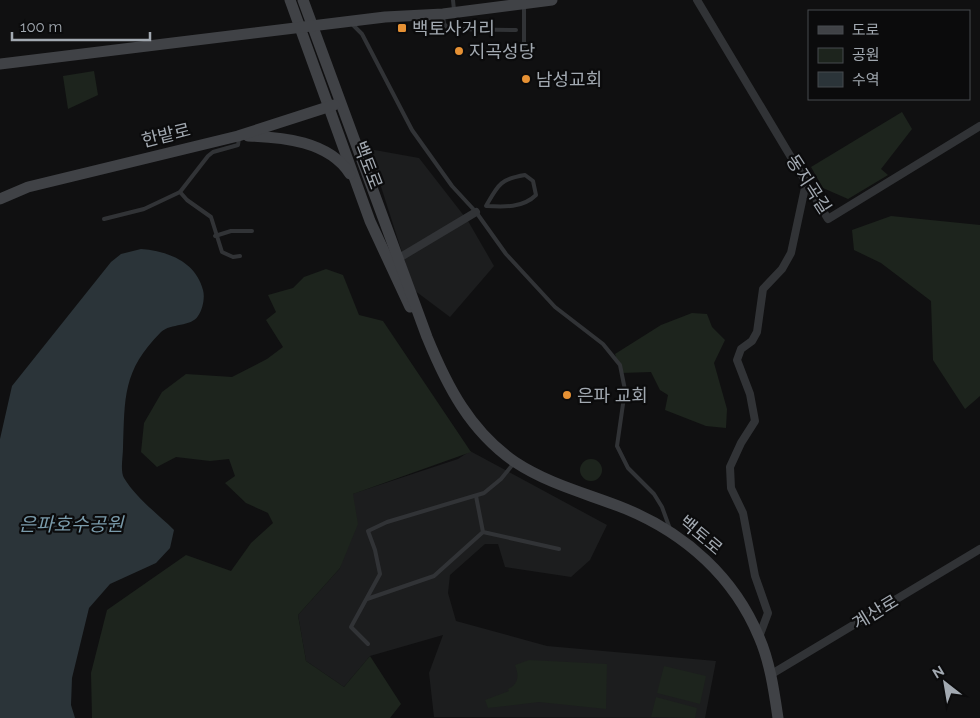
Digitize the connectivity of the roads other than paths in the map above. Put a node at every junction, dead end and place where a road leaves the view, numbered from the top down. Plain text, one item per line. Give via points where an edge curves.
1 (290, 0) edge
2 (302, 0) edge
3 (453, 0) edge
4 (552, 0) edge
5 (697, 0) edge
6 (524, 4) junction
7 (449, 13) junction
8 (350, 21) junction
9 (312, 27) junction
10 (300, 29) junction
11 (516, 30) dead end
12 (524, 55) dead end
13 (0, 64) edge
14 (340, 103) junction
15 (328, 107) junction
16 (980, 126) edge
17 (238, 136) junction
18 (806, 182) junction
19 (358, 189) junction
20 (180, 192) junction
21 (0, 199) edge
22 (486, 206) joint
23 (476, 212) junction
24 (104, 219) dead end
25 (252, 232) dead end
26 (215, 236) junction
27 (240, 256) dead end
28 (393, 261) junction
29 (515, 461) junction
30 (476, 496) junction
31 (671, 531) junction
32 (484, 532) junction
33 (559, 549) dead end
34 (980, 549) edge
35 (368, 599) junction
36 (759, 637) junction
37 (368, 644) dead end
38 (770, 675) junction
39 (778, 718) edge

1 - 10 street, 백토로
2 - 9 street, 백토로
3 - 7 lane
4 - 6 street
5 - 18 street, 동지곡길
6 - 7 street
6 - 12 lane
7 - 8 street
7 - 11 lane via 444,24 449,29
8 - 9 street
8 - 23 lane via 362,34 412,130 452,186
9 - 10 street
9 - 14 street, 백토로
10 - 13 street
10 - 15 street, 백토로
14 - 15 street, 한밭로
14 - 28 street, 백토로
15 - 17 street, 한밭로
15 - 19 street, 백토로
16 - 18 street, 동지곡길 via 828,219
17 - 19 street via 282,137 300,141 340,163
17 - 20 lane via 238,145 208,156
17 - 21 street, 한밭로 via 28,187
18 - 36 street via 791,253 782,269 763,289 757,332 752,341 741,348 737,360 750,394 755,421 730,467 731,488 743,514 755,576 768,613
19 - 28 street, 백토로
20 - 24 lane via 144,209
20 - 26 lane via 211,217
22 - 22 lane via 507,207 529,202 536,195 533,181 525,175 510,177 499,184
23 - 28 street
23 - 31 lane via 506,254 555,307 603,344 620,365 625,390 617,446 628,468 654,494
25 - 26 lane
26 - 27 lane via 222,252
28 - 29 street, 백토로 via 443,375 463,410 486,437
29 - 30 lane via 492,488
29 - 31 street, 백토로 via 557,485 623,508
30 - 32 lane
30 - 35 lane via 387,522 368,531 380,574
31 - 36 street, 백토로 via 712,566 734,592
32 - 33 lane
32 - 35 lane via 434,576
34 - 38 street, 계산로
35 - 37 lane via 352,627
36 - 38 street, 백토로
38 - 39 street, 백토로

